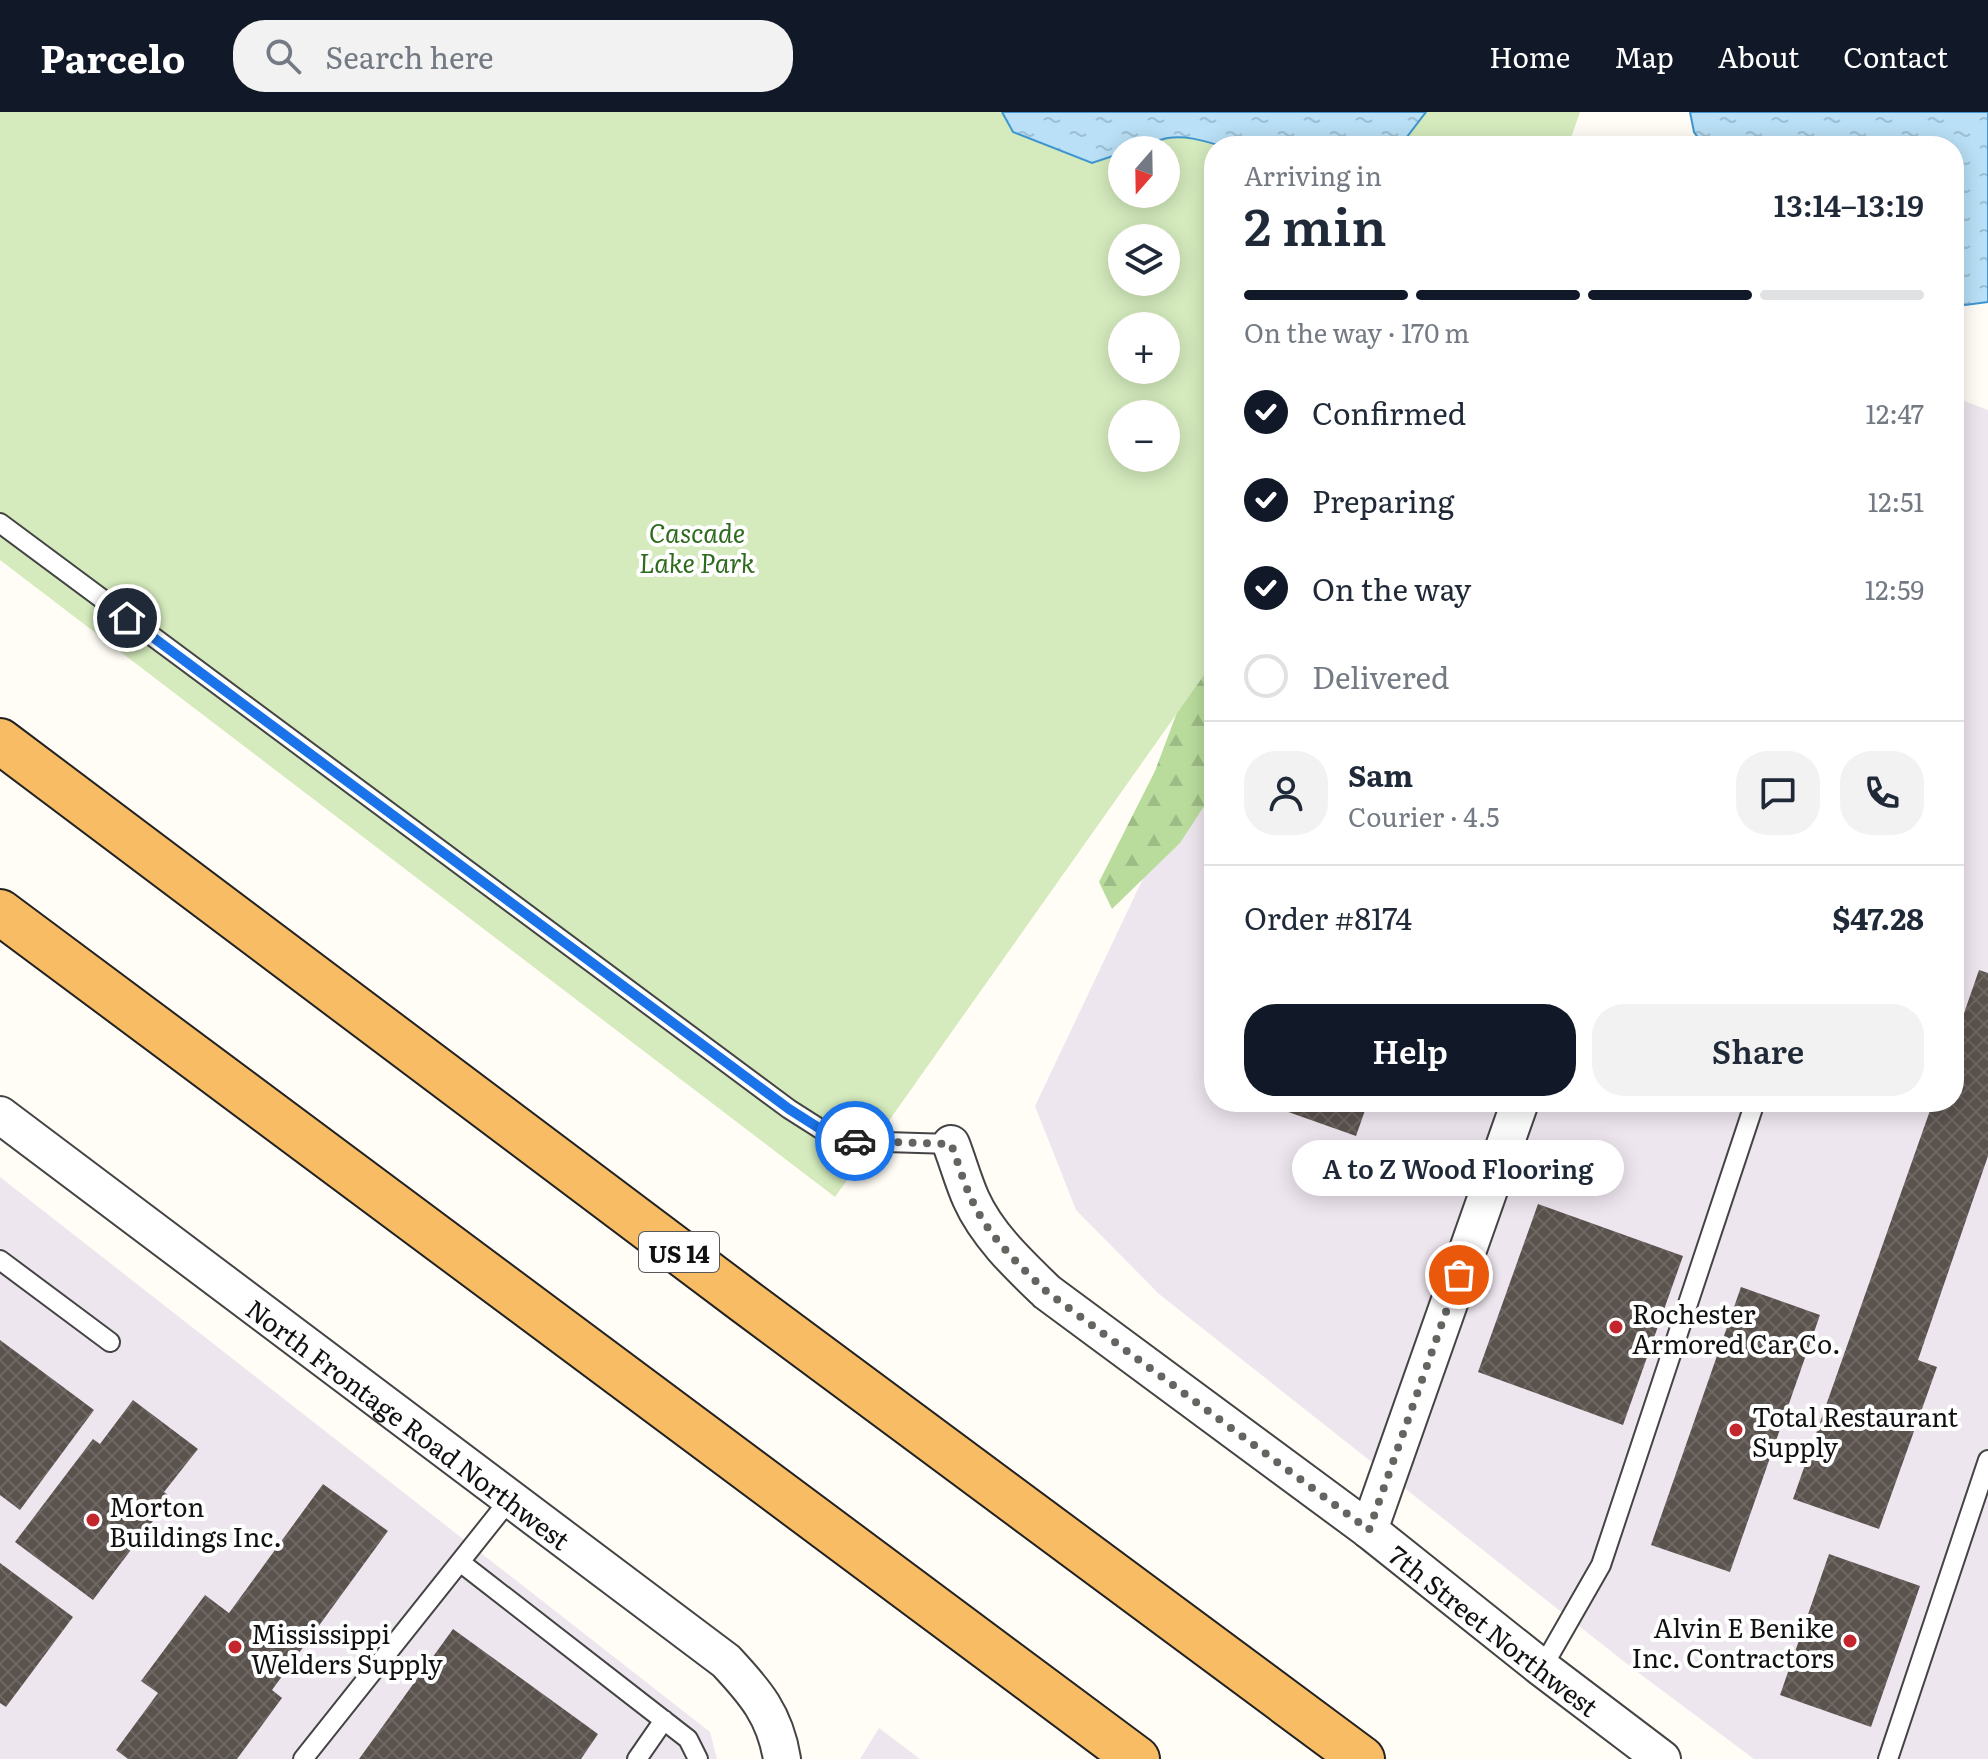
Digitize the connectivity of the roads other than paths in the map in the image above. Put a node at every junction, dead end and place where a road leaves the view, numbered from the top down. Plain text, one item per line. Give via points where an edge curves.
1 (0, 523) edge
2 (0, 741) edge
3 (0, 912) edge
4 (1516, 1112) edge
5 (1752, 1112) edge
6 (0, 1115) edge
7 (951, 1144) joint
8 (0, 1260) edge
9 (110, 1342) dead end
10 (1988, 1460) edge
11 (510, 1499) junction
12 (1369, 1530) junction
13 (460, 1562) junction
14 (1542, 1668) junction
15 (664, 1720) junction
16 (303, 1759) edge
17 (637, 1759) edge
18 (698, 1759) edge
19 (782, 1759) edge
20 (1137, 1759) edge
21 (1362, 1759) edge
22 (1662, 1759) edge
23 (1888, 1759) edge

1 - 7 lane via 800,1116 853,1141
2 - 21 highway, US 14
3 - 20 highway
4 - 12 street
5 - 14 lane via 1601,1565
6 - 11 street, North Frontage Road Northwest
7 - 12 street, 7th Street Northwest via 972,1201 990,1230 1047,1292
8 - 9 lane
10 - 23 lane
11 - 13 lane
11 - 19 street, North Frontage Road Northwest via 726,1661 760,1697 779,1738
12 - 14 street, 7th Street Northwest
13 - 15 lane
13 - 16 lane
14 - 22 street, 7th Street Northwest
15 - 17 lane
15 - 18 lane via 688,1739

